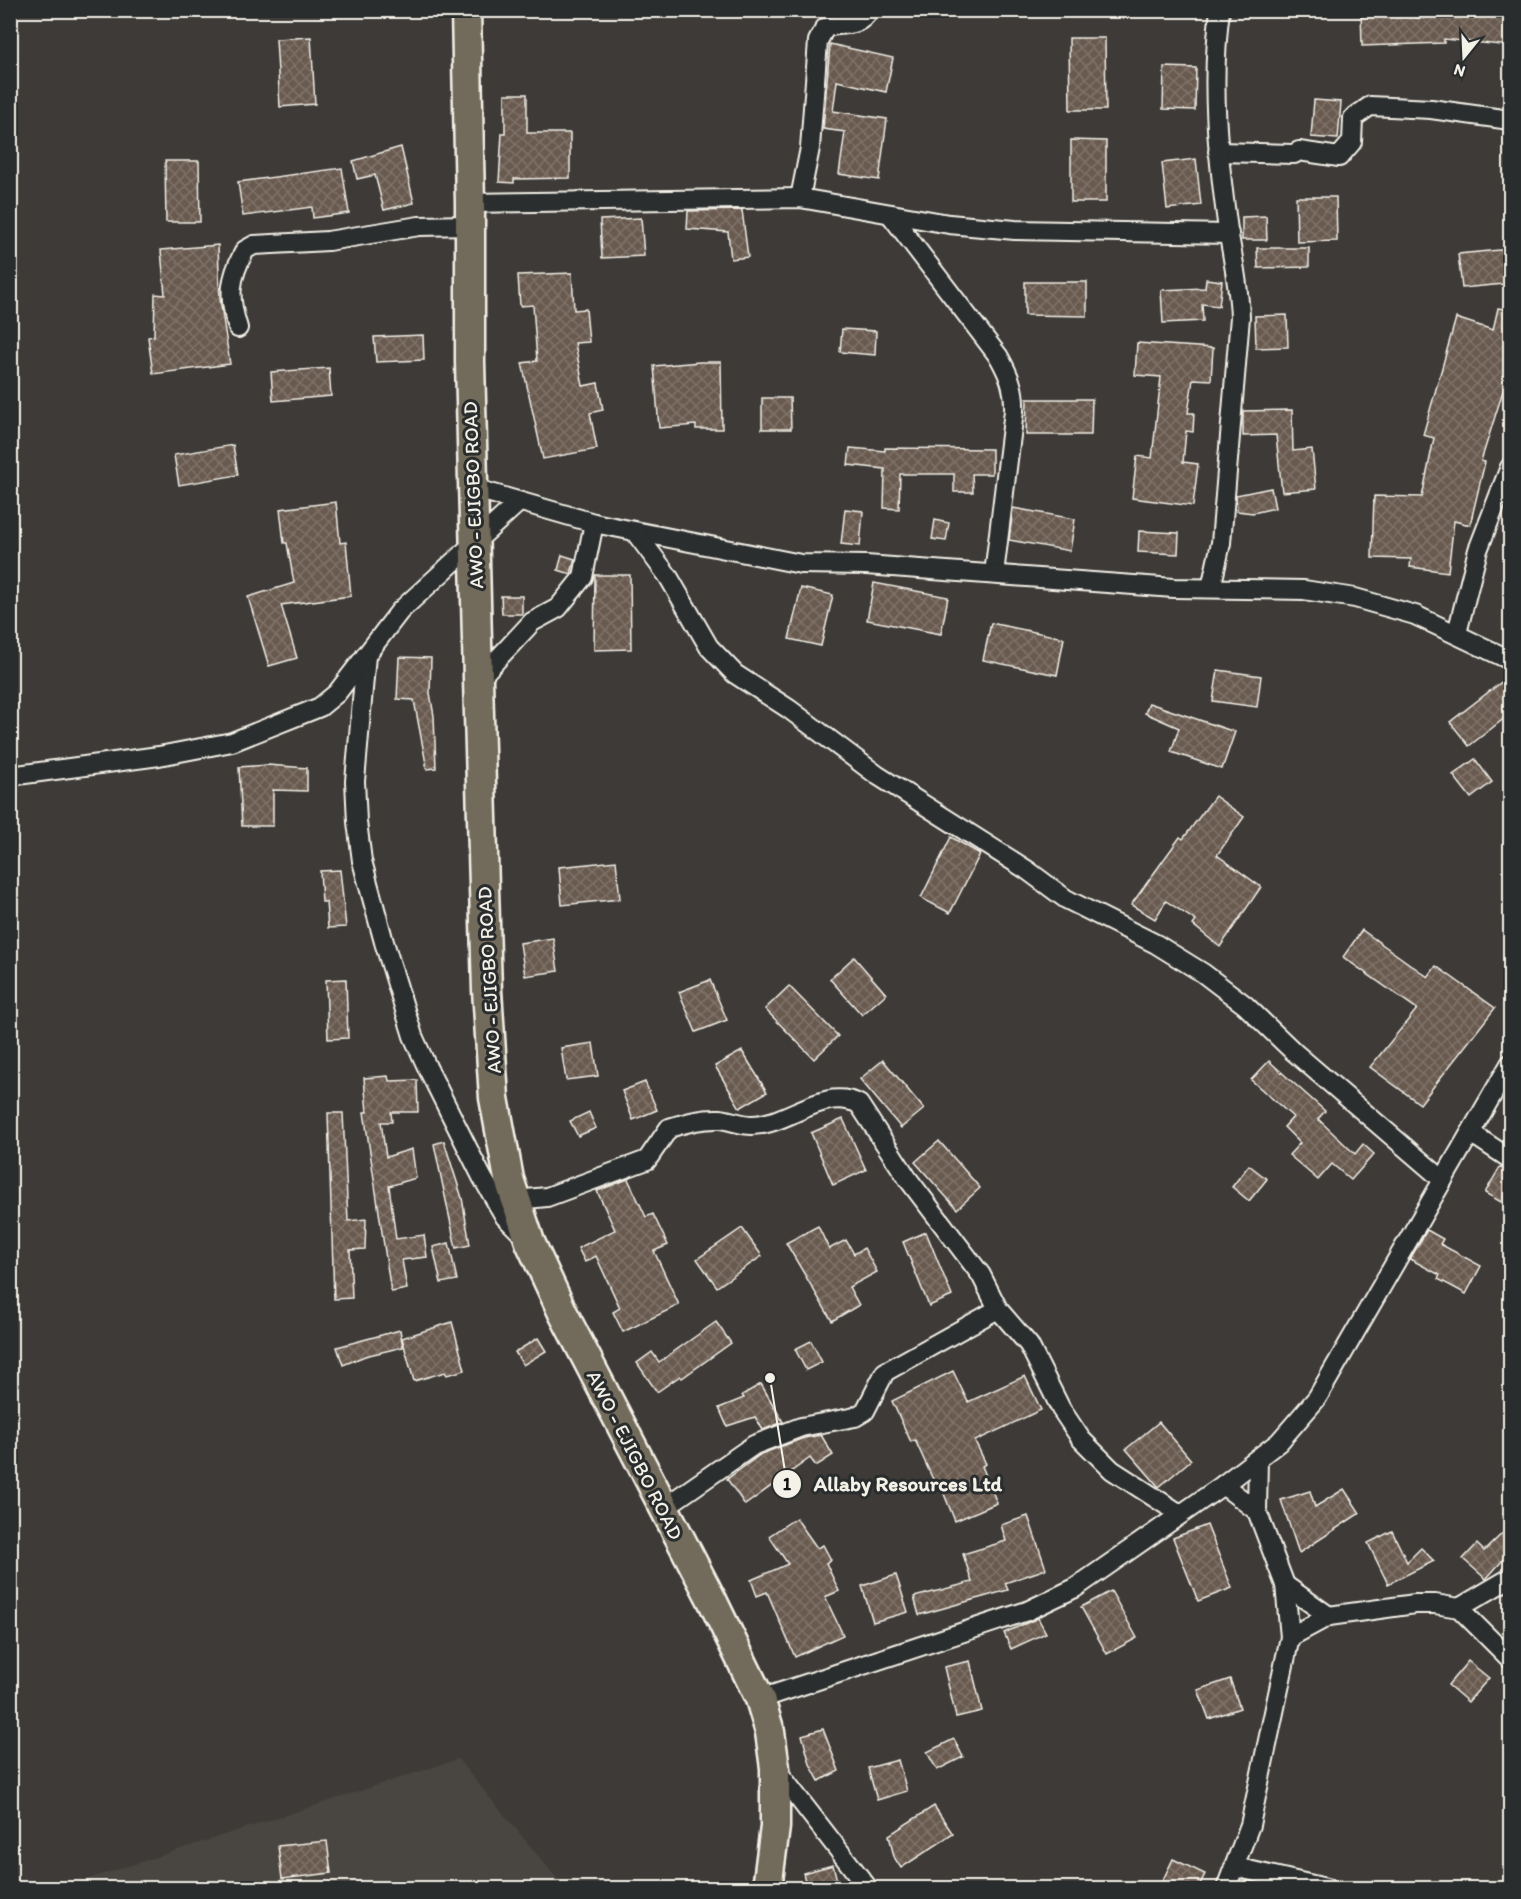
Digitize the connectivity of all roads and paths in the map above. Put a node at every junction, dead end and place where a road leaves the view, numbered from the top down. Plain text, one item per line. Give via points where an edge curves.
1 (466, 10) edge
2 (869, 10) edge
3 (1220, 10) edge
4 (1510, 120) edge
5 (1218, 152) junction
6 (800, 198) junction
7 (470, 214) junction
8 (890, 214) junction
9 (1229, 234) junction
10 (238, 328) dead end
11 (1510, 468) edge
12 (473, 488) junction
13 (519, 502) junction
14 (594, 523) junction
15 (635, 531) junction
16 (475, 543) junction
17 (994, 574) junction
18 (1211, 588) junction
19 (1457, 633) junction
20 (366, 655) junction
21 (1510, 660) edge
22 (478, 680) junction
23 (10, 776) edge
24 (1510, 1064) edge
25 (1471, 1133) junction
26 (1510, 1159) edge
27 (1443, 1180) junction
28 (516, 1200) junction
29 (530, 1242) junction
30 (998, 1309) junction
31 (1258, 1458) junction
32 (1223, 1485) junction
33 (662, 1509) junction
34 (1257, 1511) junction
35 (1180, 1514) junction
36 (1510, 1578) edge
37 (1285, 1585) junction
38 (1459, 1608) junction
39 (1329, 1616) junction
40 (1290, 1636) junction
41 (1510, 1659) edge
42 (760, 1699) junction
43 (775, 1768) junction
44 (1235, 1867) junction
45 (767, 1888) edge
46 (868, 1888) edge
47 (1226, 1888) edge
48 (1326, 1888) edge

1 - 7 main road, AWO - EJIGBO ROAD
2 - 6 street via 863,21 854,25 837,23 825,28 818,41 810,148
3 - 5 street via 1215,96
4 - 5 street via 1431,109 1370,106 1353,118 1352,142 1339,157 1299,151
5 - 9 street
6 - 7 street
6 - 8 street
7 - 10 street via 328,241 254,245 245,250 231,284 230,303
7 - 12 main road, AWO - EJIGBO ROAD
8 - 9 street via 1015,230
8 - 17 street via 1010,376 1014,411
9 - 18 street via 1240,316 1221,543
11 - 19 street via 1478,550
12 - 13 street
12 - 16 main road, AWO - EJIGBO ROAD
13 - 14 street
13 - 16 street
14 - 15 street
14 - 22 street via 583,577 558,608 532,622
15 - 17 street via 801,564
15 - 27 street via 668,576 709,647 735,674 877,775 1066,899 1156,944 1203,973 1245,1005
16 - 20 street via 400,611
16 - 22 main road, AWO - EJIGBO ROAD
17 - 18 street
18 - 19 street via 1304,590 1355,598 1415,615
19 - 21 street
20 - 23 street via 337,693 320,707 232,742
20 - 29 street via 355,781 357,822 362,861 384,942 413,1036 427,1067 505,1217
22 - 28 main road, AWO - EJIGBO ROAD via 494,1098
24 - 25 street
25 - 26 street
25 - 27 street
27 - 31 street via 1317,1398 1279,1442
28 - 29 main road, AWO - EJIGBO ROAD
28 - 30 street via 547,1197 647,1160 669,1128 698,1119 752,1125 831,1100 850,1100 859,1104 908,1179 975,1267
29 - 33 main road, AWO - EJIGBO ROAD
30 - 33 street via 885,1372 865,1411 801,1427 754,1445
30 - 35 street via 1029,1345 1081,1439 1112,1470
31 - 32 street
31 - 34 street
32 - 34 street
32 - 35 street
33 - 42 main road, AWO - EJIGBO ROAD
34 - 37 street
35 - 42 street via 1075,1588 1027,1611
36 - 38 street
37 - 39 street
37 - 40 street
38 - 39 street via 1415,1604
38 - 41 street
39 - 40 street
40 - 44 street via 1250,1825
42 - 43 main road, AWO - EJIGBO ROAD
43 - 45 main road, AWO - EJIGBO ROAD via 775,1827
43 - 46 street
44 - 47 street
44 - 48 street

